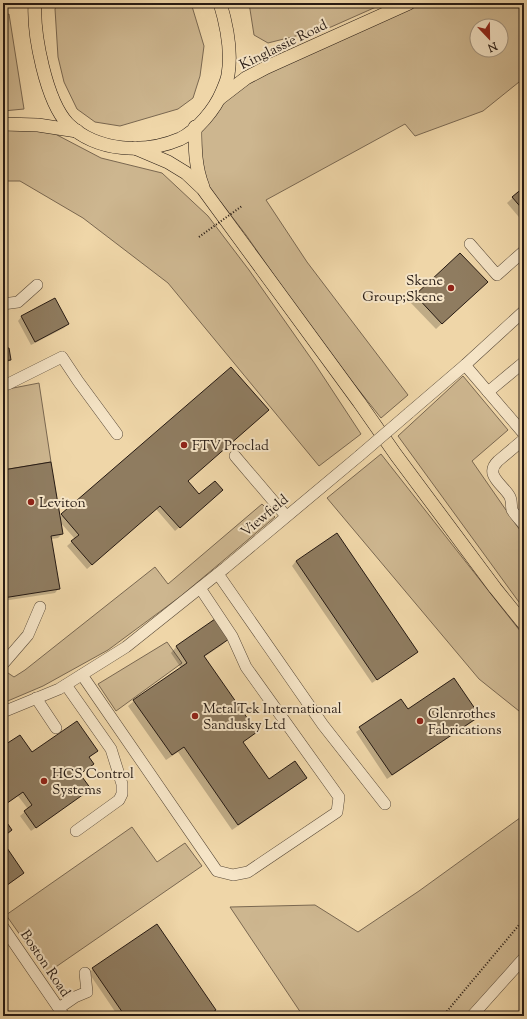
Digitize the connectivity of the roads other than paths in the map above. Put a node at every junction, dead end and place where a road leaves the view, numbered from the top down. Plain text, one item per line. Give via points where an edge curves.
1 (35, 3) edge
2 (220, 3) edge
3 (409, 3) edge
4 (218, 100) junction
5 (3, 124) edge
6 (195, 127) junction
7 (77, 131) junction
8 (135, 148) junction
9 (203, 189) junction
10 (470, 244) dead end
11 (524, 251) edge
12 (37, 285) dead end
13 (3, 304) edge
14 (524, 311) edge
15 (524, 362) edge
16 (465, 365) junction
17 (3, 385) edge
18 (488, 392) junction
19 (117, 434) dead end
20 (524, 434) edge
21 (524, 439) edge
22 (235, 456) dead end
23 (286, 516) junction
24 (524, 525) edge
25 (218, 574) junction
26 (200, 588) junction
27 (40, 607) dead end
28 (524, 624) edge
29 (3, 664) edge
30 (82, 675) junction
31 (66, 685) junction
32 (36, 698) junction
33 (3, 712) edge
34 (56, 728) dead end
35 (385, 804) dead end
36 (76, 831) dead end
37 (3, 927) edge
38 (524, 958) edge
39 (84, 973) dead end
40 (62, 1012) edge
41 (472, 1016) edge

1 - 7 main road via 37,42 47,83 60,112 67,123
2 - 4 main road via 230,45 228,76
3 - 4 main road, Kinglassie Road via 267,67 246,78
4 - 6 main road
5 - 7 main road via 38,125
6 - 8 main road via 181,138 168,143
6 - 9 main road via 196,160
7 - 8 main road via 101,144
8 - 9 main road via 168,162 186,173
9 - 28 main road via 396,455
10 - 11 street via 497,275
12 - 13 street via 18,302
14 - 16 street, Viewfield
15 - 18 street
16 - 18 street
16 - 23 street, Viewfield, bridge
17 - 19 street via 62,357
18 - 20 street
21 - 24 street via 498,461 492,470 494,477 511,498 513,510
22 - 23 street
23 - 25 street, Viewfield
25 - 26 street, Viewfield
25 - 35 street via 323,725
26 - 30 street, Viewfield via 126,647
26 - 30 street via 232,636 246,667 339,797 337,812 248,872 233,874 217,871
27 - 29 street via 28,635
30 - 31 street, Viewfield
31 - 32 street, Viewfield
31 - 36 street via 111,749 122,784 119,800
32 - 33 street, Viewfield
32 - 34 street
37 - 40 street, Boston Road
38 - 41 street
39 - 40 street via 87,992 75,997

